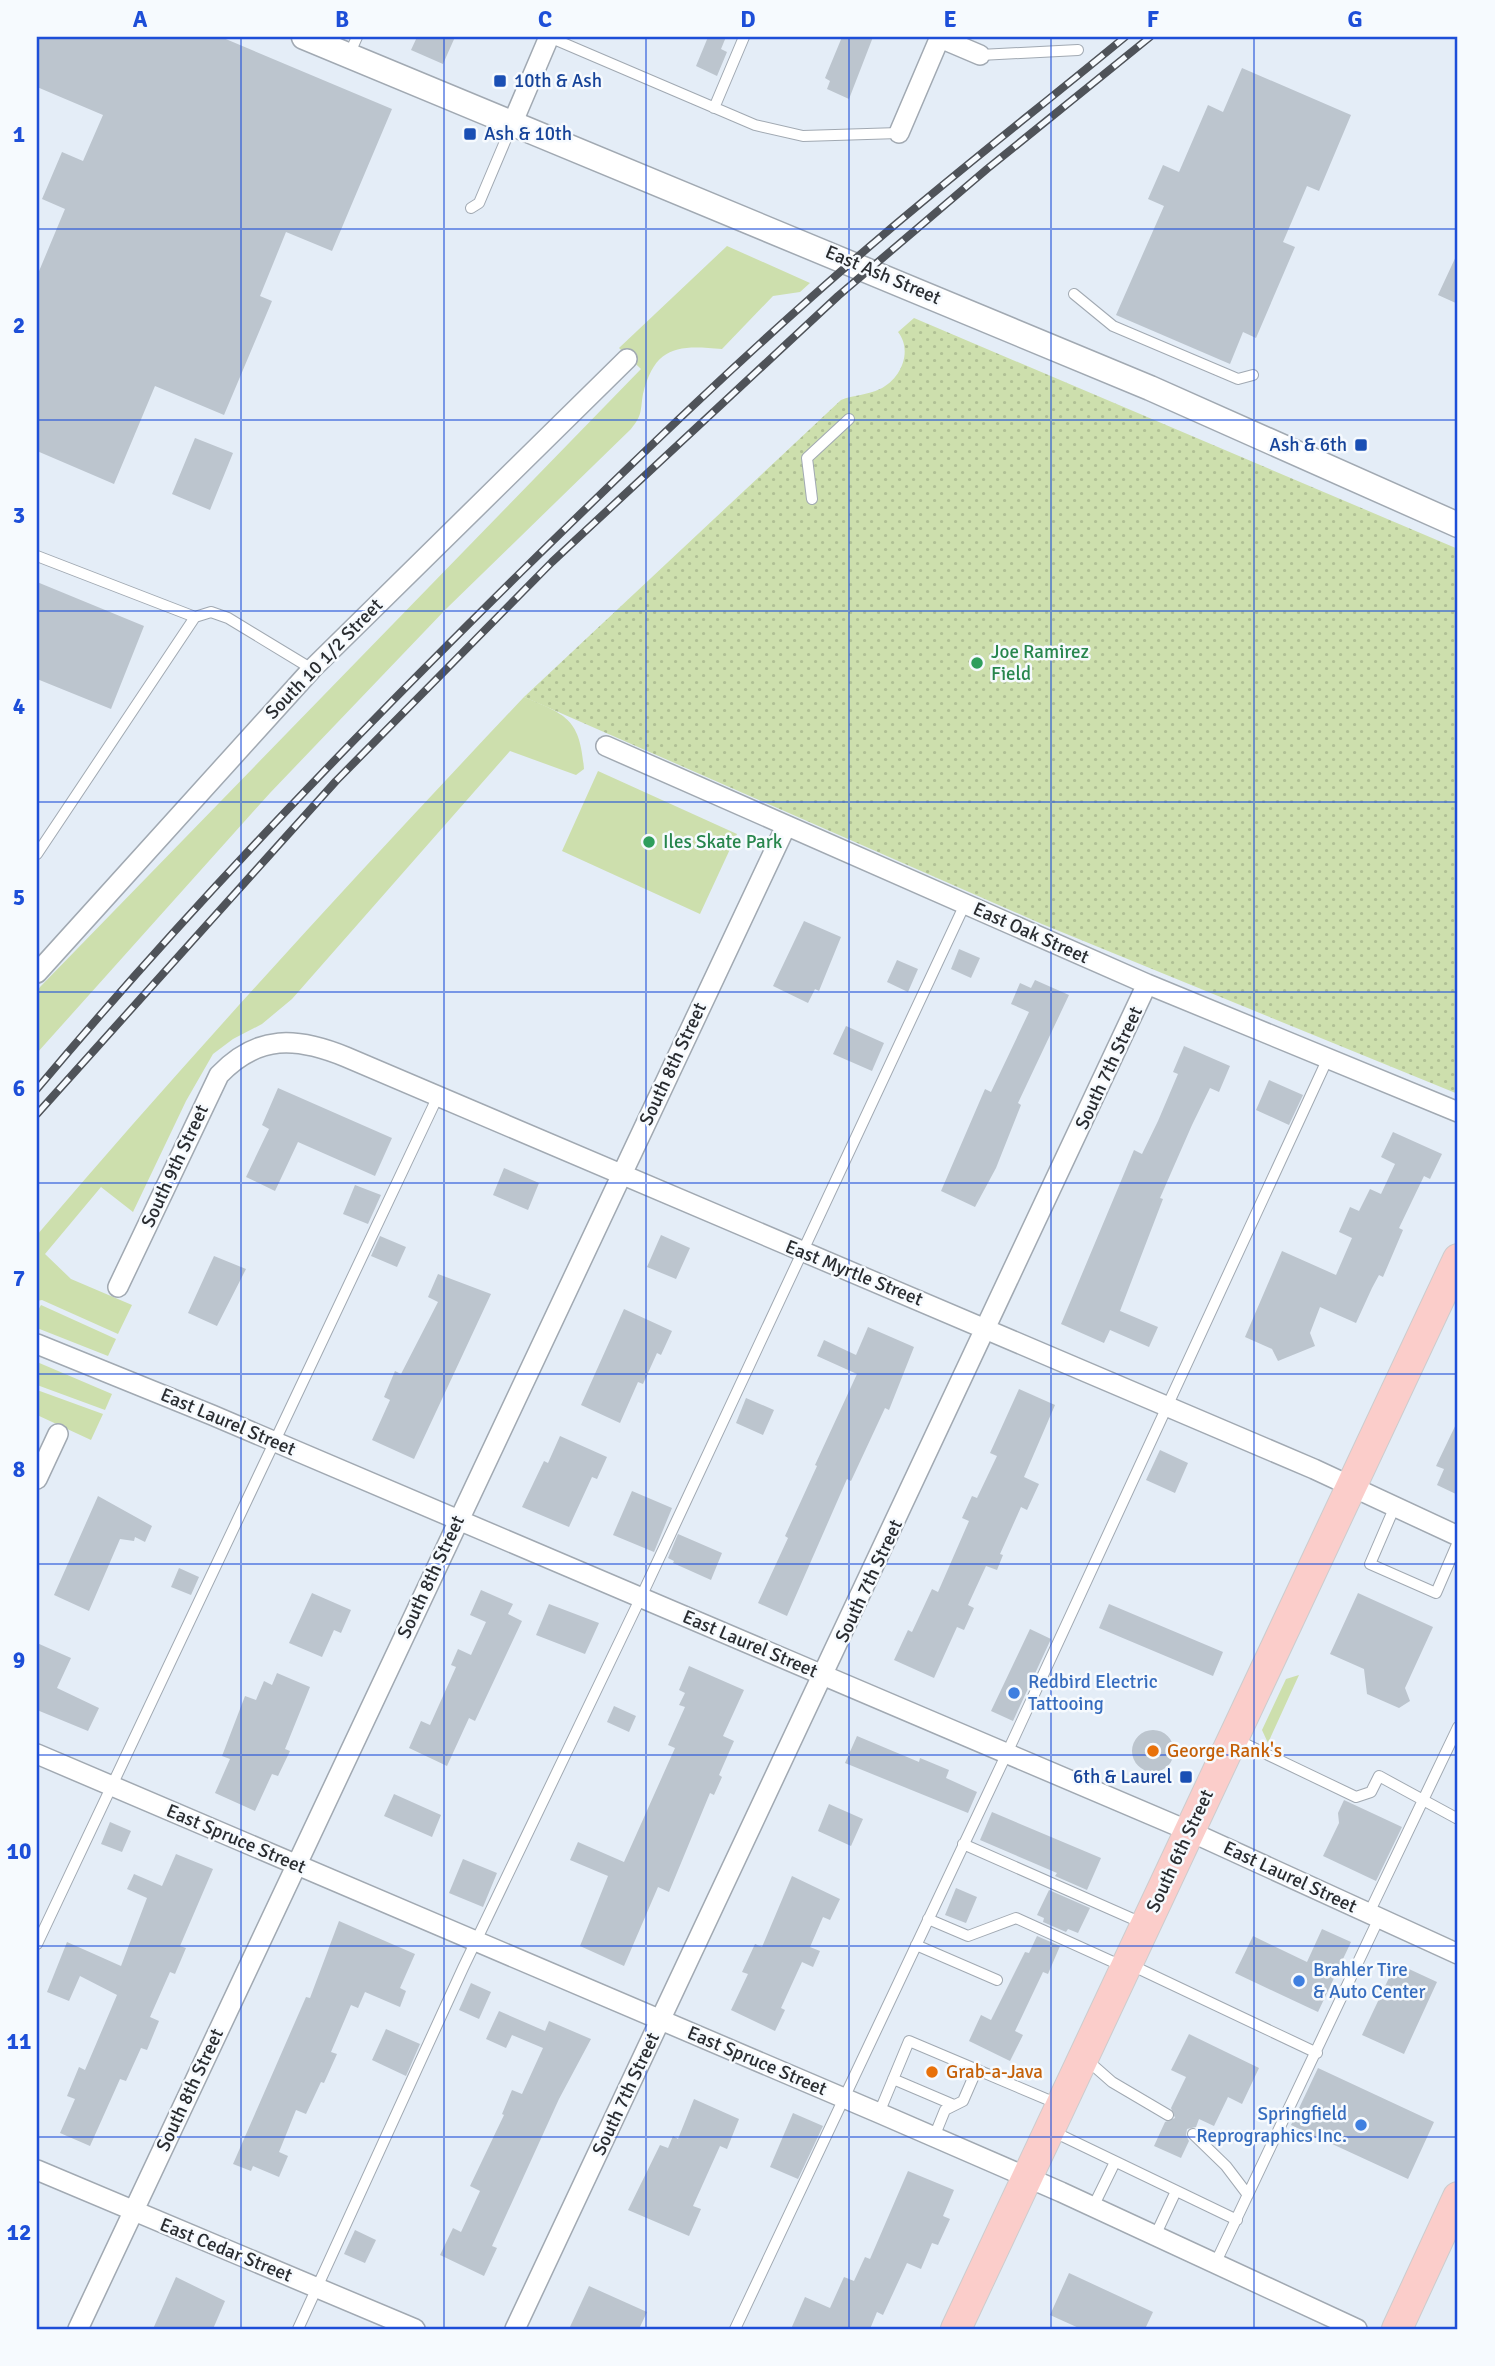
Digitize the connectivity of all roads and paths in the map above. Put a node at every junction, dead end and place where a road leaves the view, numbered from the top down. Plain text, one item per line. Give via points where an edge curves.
1 (304, 37) edge
2 (549, 37) edge
3 (744, 37) edge
4 (940, 38) edge
5 (353, 46) edge
6 (1078, 50) dead end
7 (980, 55) joint
8 (714, 108) junction
9 (512, 124) junction
10 (899, 133) joint
11 (471, 208) dead end
12 (1074, 294) dead end
13 (627, 359) dead end
14 (1253, 375) dead end
15 (849, 419) dead end
16 (812, 499) dead end
17 (1458, 525) edge
18 (37, 556) edge
19 (195, 617) junction
20 (312, 669) junction
21 (606, 746) dead end
22 (786, 825) junction
23 (37, 855) edge
24 (964, 904) junction
25 (37, 973) edge
26 (1147, 984) junction
27 (243, 1053) joint
28 (1328, 1058) junction
29 (438, 1096) junction
30 (1458, 1112) edge
31 (621, 1175) junction
32 (803, 1252) junction
33 (1458, 1259) edge
34 (118, 1287) dead end
35 (987, 1329) junction
36 (37, 1344) edge
37 (1167, 1406) junction
38 (58, 1434) dead end
39 (274, 1441) junction
40 (37, 1479) edge
41 (1351, 1486) junction
42 (1395, 1506) junction
43 (459, 1519) junction
44 (1458, 1536) edge
45 (1458, 1542) edge
46 (641, 1597) junction
47 (824, 1676) junction
48 (1458, 1727) edge
49 (1233, 1738) junction
50 (1007, 1753) junction
51 (37, 1754) edge
52 (109, 1786) junction
53 (1424, 1802) junction
54 (1458, 1819) edge
55 (1189, 1831) junction
56 (963, 1844) junction
57 (295, 1864) junction
58 (1374, 1915) junction
59 (928, 1919) junction
60 (1145, 1925) junction
61 (475, 1941) junction
62 (37, 1944) edge
63 (916, 1945) junction
64 (1458, 1954) edge
65 (1126, 1966) junction
66 (997, 1980) dead end
67 (661, 2021) junction
68 (1317, 2053) junction
69 (1084, 2057) junction
70 (977, 2069) junction
71 (893, 2079) junction
72 (842, 2097) junction
73 (954, 2105) junction
74 (879, 2113) junction
75 (1168, 2115) dead end
76 (1056, 2118) junction
77 (1193, 2134) dead end
78 (934, 2137) junction
79 (1115, 2162) junction
80 (37, 2171) edge
81 (1027, 2178) junction
82 (1176, 2191) junction
83 (1248, 2195) junction
84 (1458, 2197) edge
85 (1093, 2207) junction
86 (133, 2212) junction
87 (1237, 2220) junction
88 (1155, 2235) junction
89 (1215, 2264) junction
90 (318, 2288) junction
91 (78, 2329) edge
92 (298, 2329) edge
93 (415, 2329) edge
94 (515, 2329) edge
95 (735, 2329) edge
96 (957, 2329) edge
97 (1357, 2329) edge
98 (1397, 2329) edge

1 - 5 street, East Ash Street
2 - 8 lane
2 - 9 street
3 - 8 lane
4 - 7 street
4 - 10 street
5 - 9 street, East Ash Street
6 - 7 lane
8 - 10 lane via 755,125 803,136
9 - 11 lane via 479,203
9 - 17 street, East Ash Street via 1138,382
12 - 14 lane via 1113,326 1238,379
13 - 20 street, South 10 1/2 Street
15 - 16 lane via 807,458
18 - 19 lane
19 - 20 lane via 211,612 228,618
19 - 23 lane
20 - 25 street, South 10 1/2 Street
21 - 22 street, East Oak Street
22 - 24 street, East Oak Street
22 - 31 street, South 8th Street
24 - 26 street, East Oak Street
24 - 32 lane
26 - 28 street, East Oak Street
26 - 35 street, South 7th Street
27 - 29 street, East Myrtle Street via 268,1044 305,1042
27 - 34 street, South 9th Street via 219,1074
28 - 30 street, East Oak Street
28 - 37 lane
29 - 31 street, East Myrtle Street
29 - 39 lane
31 - 32 street, East Myrtle Street
31 - 43 street, South 8th Street
32 - 35 street, East Myrtle Street
32 - 46 lane
33 - 41 main road, South 6th Street
35 - 37 street, East Myrtle Street
35 - 47 street, South 7th Street
36 - 39 street, East Laurel Street
37 - 41 street, East Myrtle Street
37 - 50 lane
38 - 40 street
39 - 43 street, East Laurel Street
39 - 52 lane
41 - 42 street, East Myrtle Street
41 - 49 main road, South 6th Street
42 - 44 street, East Myrtle Street
42 - 45 lane via 1370,1564 1436,1593
43 - 46 street, East Laurel Street
43 - 57 street, South 8th Street
46 - 47 street, East Laurel Street
46 - 61 lane
47 - 50 street, East Laurel Street
47 - 67 street, South 7th Street
48 - 53 lane
49 - 53 lane via 1356,1797 1371,1792 1378,1776
49 - 55 main road, South 6th Street
50 - 55 street, East Laurel Street
50 - 56 lane
51 - 52 street, East Spruce Street
52 - 57 street, East Spruce Street
52 - 62 lane
53 - 54 lane
53 - 58 lane
55 - 58 street, East Laurel Street
55 - 60 main road, South 6th Street
56 - 59 lane
56 - 60 lane
57 - 61 street, East Spruce Street
57 - 86 street, South 8th Street
58 - 64 street, East Laurel Street
58 - 68 lane
59 - 63 lane
59 - 65 lane via 968,1936 1016,1919
60 - 65 main road, South 6th Street
61 - 67 street, East Spruce Street
61 - 90 lane
63 - 66 lane
63 - 72 lane
65 - 68 lane
65 - 69 main road, South 6th Street
67 - 72 street, East Spruce Street
67 - 94 street, South 7th Street
68 - 83 lane
69 - 75 lane via 1112,2082
69 - 76 main road, South 6th Street
70 - 71 lane via 909,2041
70 - 73 lane via 963,2101
70 - 76 lane
71 - 73 lane
71 - 74 lane
72 - 74 street, East Spruce Street
72 - 95 lane
73 - 78 lane via 945,2110
74 - 78 street, East Spruce Street
76 - 79 lane
76 - 81 main road, South 6th Street
77 - 83 lane
78 - 81 street, East Spruce Street
79 - 82 lane
79 - 85 lane
80 - 86 street, East Cedar Street
81 - 85 street, East Spruce Street
81 - 96 main road, South 6th Street
82 - 87 lane
82 - 88 lane
83 - 87 lane
84 - 98 main road
85 - 88 street, East Spruce Street
86 - 90 street, East Cedar Street
86 - 91 street, South 8th Street
87 - 89 lane
88 - 89 street, East Spruce Street
89 - 97 street, East Spruce Street
90 - 92 lane
90 - 93 street, East Cedar Street

